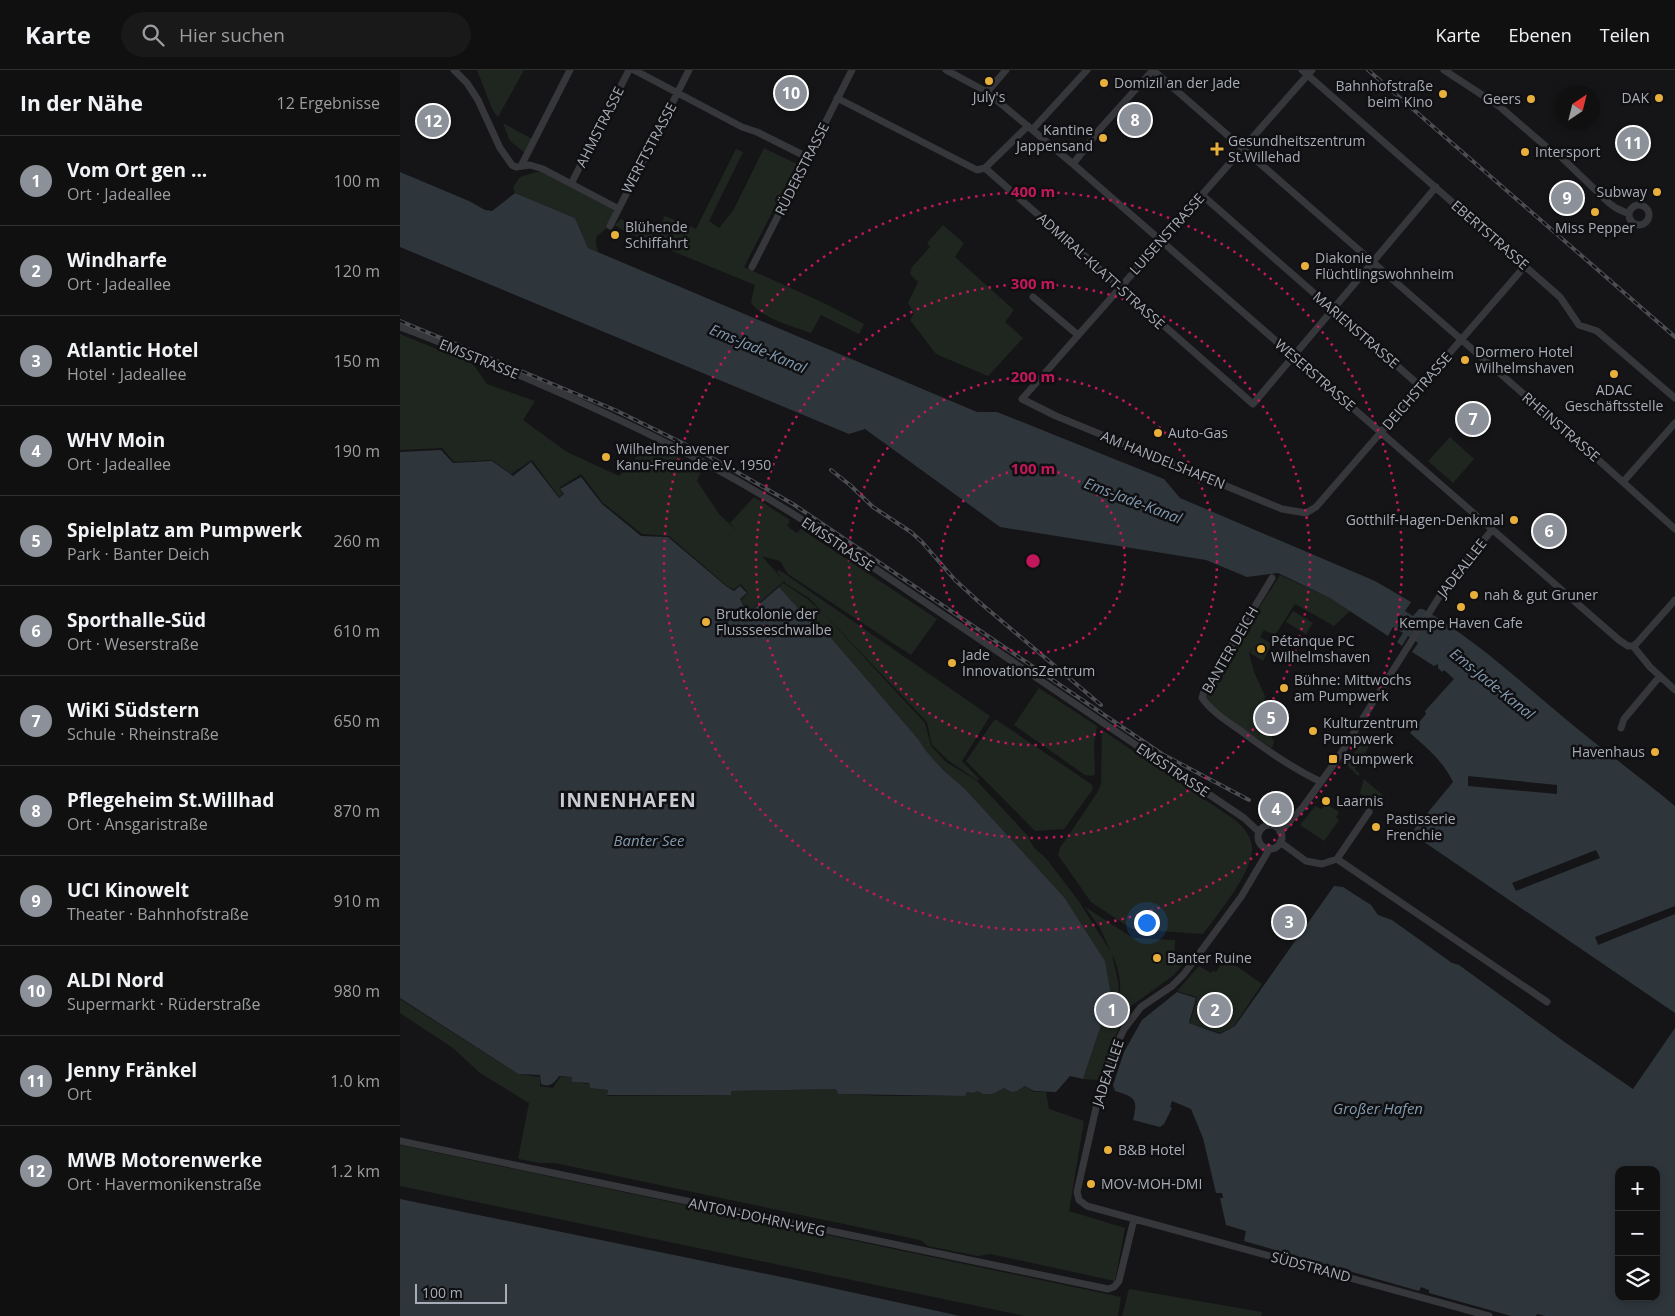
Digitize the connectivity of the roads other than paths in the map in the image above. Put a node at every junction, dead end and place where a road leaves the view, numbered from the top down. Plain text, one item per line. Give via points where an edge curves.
1 (454, 70) edge
2 (570, 70) edge
3 (629, 70) edge
4 (634, 70) edge
5 (690, 70) edge
6 (852, 70) edge
7 (946, 70) edge
8 (1006, 70) edge
9 (1087, 70) edge
10 (1153, 70) edge
11 (1444, 70) edge
12 (1307, 72) edge
13 (987, 92) junction
14 (678, 93) junction
15 (837, 98) junction
16 (1030, 128) junction
17 (1242, 149) junction
18 (807, 157) junction
19 (1072, 164) junction
20 (521, 166) junction
21 (985, 168) junction
22 (571, 184) junction
23 (1436, 187) junction
24 (1202, 195) junction
25 (617, 208) junction
26 (1629, 214) dead end
27 (610, 226) dead end
28 (1162, 240) junction
29 (1371, 262) junction
30 (1525, 266) junction
31 (752, 267) dead end
32 (1119, 288) junction
33 (1033, 297) dead end
34 (1332, 309) junction
35 (400, 326) edge
36 (1078, 335) junction
37 (1461, 340) junction
38 (1293, 356) junction
39 (1420, 386) junction
40 (1675, 398) edge
41 (1022, 399) joint
42 (1675, 424) edge
43 (1381, 432) junction
44 (1623, 482) junction
45 (1306, 513) joint
46 (1675, 529) edge
47 (1492, 530) junction
48 (1272, 578) dead end
49 (1675, 600) edge
50 (1633, 646) junction
51 (1660, 676) junction
52 (1675, 690) edge
53 (1621, 728) dead end
54 (1321, 782) junction
55 (1369, 812) dead end
56 (1262, 829) junction
57 (1278, 830) junction
58 (1280, 842) junction
59 (1262, 846) junction
60 (1270, 848) junction
61 (1337, 859) junction
62 (1260, 864) junction
63 (1548, 1002) dead end
64 (400, 1141) edge
65 (1134, 1219) junction
66 (1488, 1316) edge

1 - 20 street via 478,100 505,157 512,165
2 - 20 street
3 - 22 street, AHMSTRASSE
4 - 14 street
5 - 14 street, WERFTSTRASSE
6 - 15 street, RÜDERSTRASSE
7 - 13 street, WESERSTRASSE
8 - 13 street
9 - 16 street
10 - 17 street, RHEINSTRASSE
10 - 19 street
11 - 26 street via 1499,106 1616,208
12 - 17 street, LUISENSTRASSE
12 - 23 street, EBERTSTRASSE
13 - 16 street, WESERSTRASSE
14 - 18 street via 742,128
14 - 25 street, WERFTSTRASSE
15 - 18 street, RÜDERSTRASSE
15 - 21 street, ADMIRAL-KLATT-STRASSE via 977,170
16 - 19 street, WESERSTRASSE
16 - 21 street
17 - 24 street, LUISENSTRASSE
17 - 29 street, RHEINSTRASSE
18 - 31 street, RÜDERSTRASSE
19 - 28 street, WESERSTRASSE
20 - 22 street via 543,169
21 - 32 street, ADMIRAL-KLATT-STRASSE
22 - 25 street
23 - 29 street
23 - 30 street, EBERTSTRASSE
24 - 28 street, LUISENSTRASSE
24 - 34 street, MARIENSTRASSE
25 - 27 street, WERFTSTRASSE
28 - 32 street, LUISENSTRASSE
28 - 38 street, WESERSTRASSE
29 - 34 street
29 - 37 street, RHEINSTRASSE
30 - 37 street, DEICHSTRASSE
30 - 40 street, EBERTSTRASSE via 1563,300 1579,325 1597,331
32 - 36 street, LUISENSTRASSE
32 - 38 street, ADMIRAL-KLATT-STRASSE via 1253,404
33 - 36 street
34 - 38 street
34 - 39 street, MARIENSTRASSE
35 - 56 street, EMSSTRASSE via 575,399 724,472 812,526
36 - 41 street, LUISENSTRASSE
37 - 39 street, DEICHSTRASSE
37 - 44 street, RHEINSTRASSE
38 - 43 street, WESERSTRASSE
39 - 43 street, DEICHSTRASSE
41 - 45 street, AM HANDELSHAFEN via 1282,509
42 - 44 street
43 - 45 street, DEICHSTRASSE via 1316,507
43 - 47 street, WESERSTRASSE
44 - 46 street, RHEINSTRASSE
47 - 50 street, WESERSTRASSE via 1619,640
47 - 54 street, JADEALLEE via 1446,586 1354,735
48 - 54 street, BANTER DEICH via 1202,698 1210,708 1262,746
49 - 50 street
50 - 51 street, WESERSTRASSE
51 - 52 street, WESERSTRASSE
51 - 53 street via 1624,719
54 - 57 street via 1303,807
55 - 61 street
56 - 57 street via 1270,825
56 - 59 street via 1258,839
57 - 58 street
58 - 60 street
58 - 61 street via 1306,861 1322,864
59 - 60 street
59 - 62 street, JADEALLEE
60 - 62 street, JADEALLEE
61 - 63 street
62 - 65 street, JADEALLEE via 1241,897 1184,974 1136,1013 1124,1029 1111,1057 1097,1103 1077,1196 1087,1206
64 - 65 street, ANTON-DOHRN-WEG via 1108,1289 1119,1281
65 - 66 street, SÜDSTRAND

